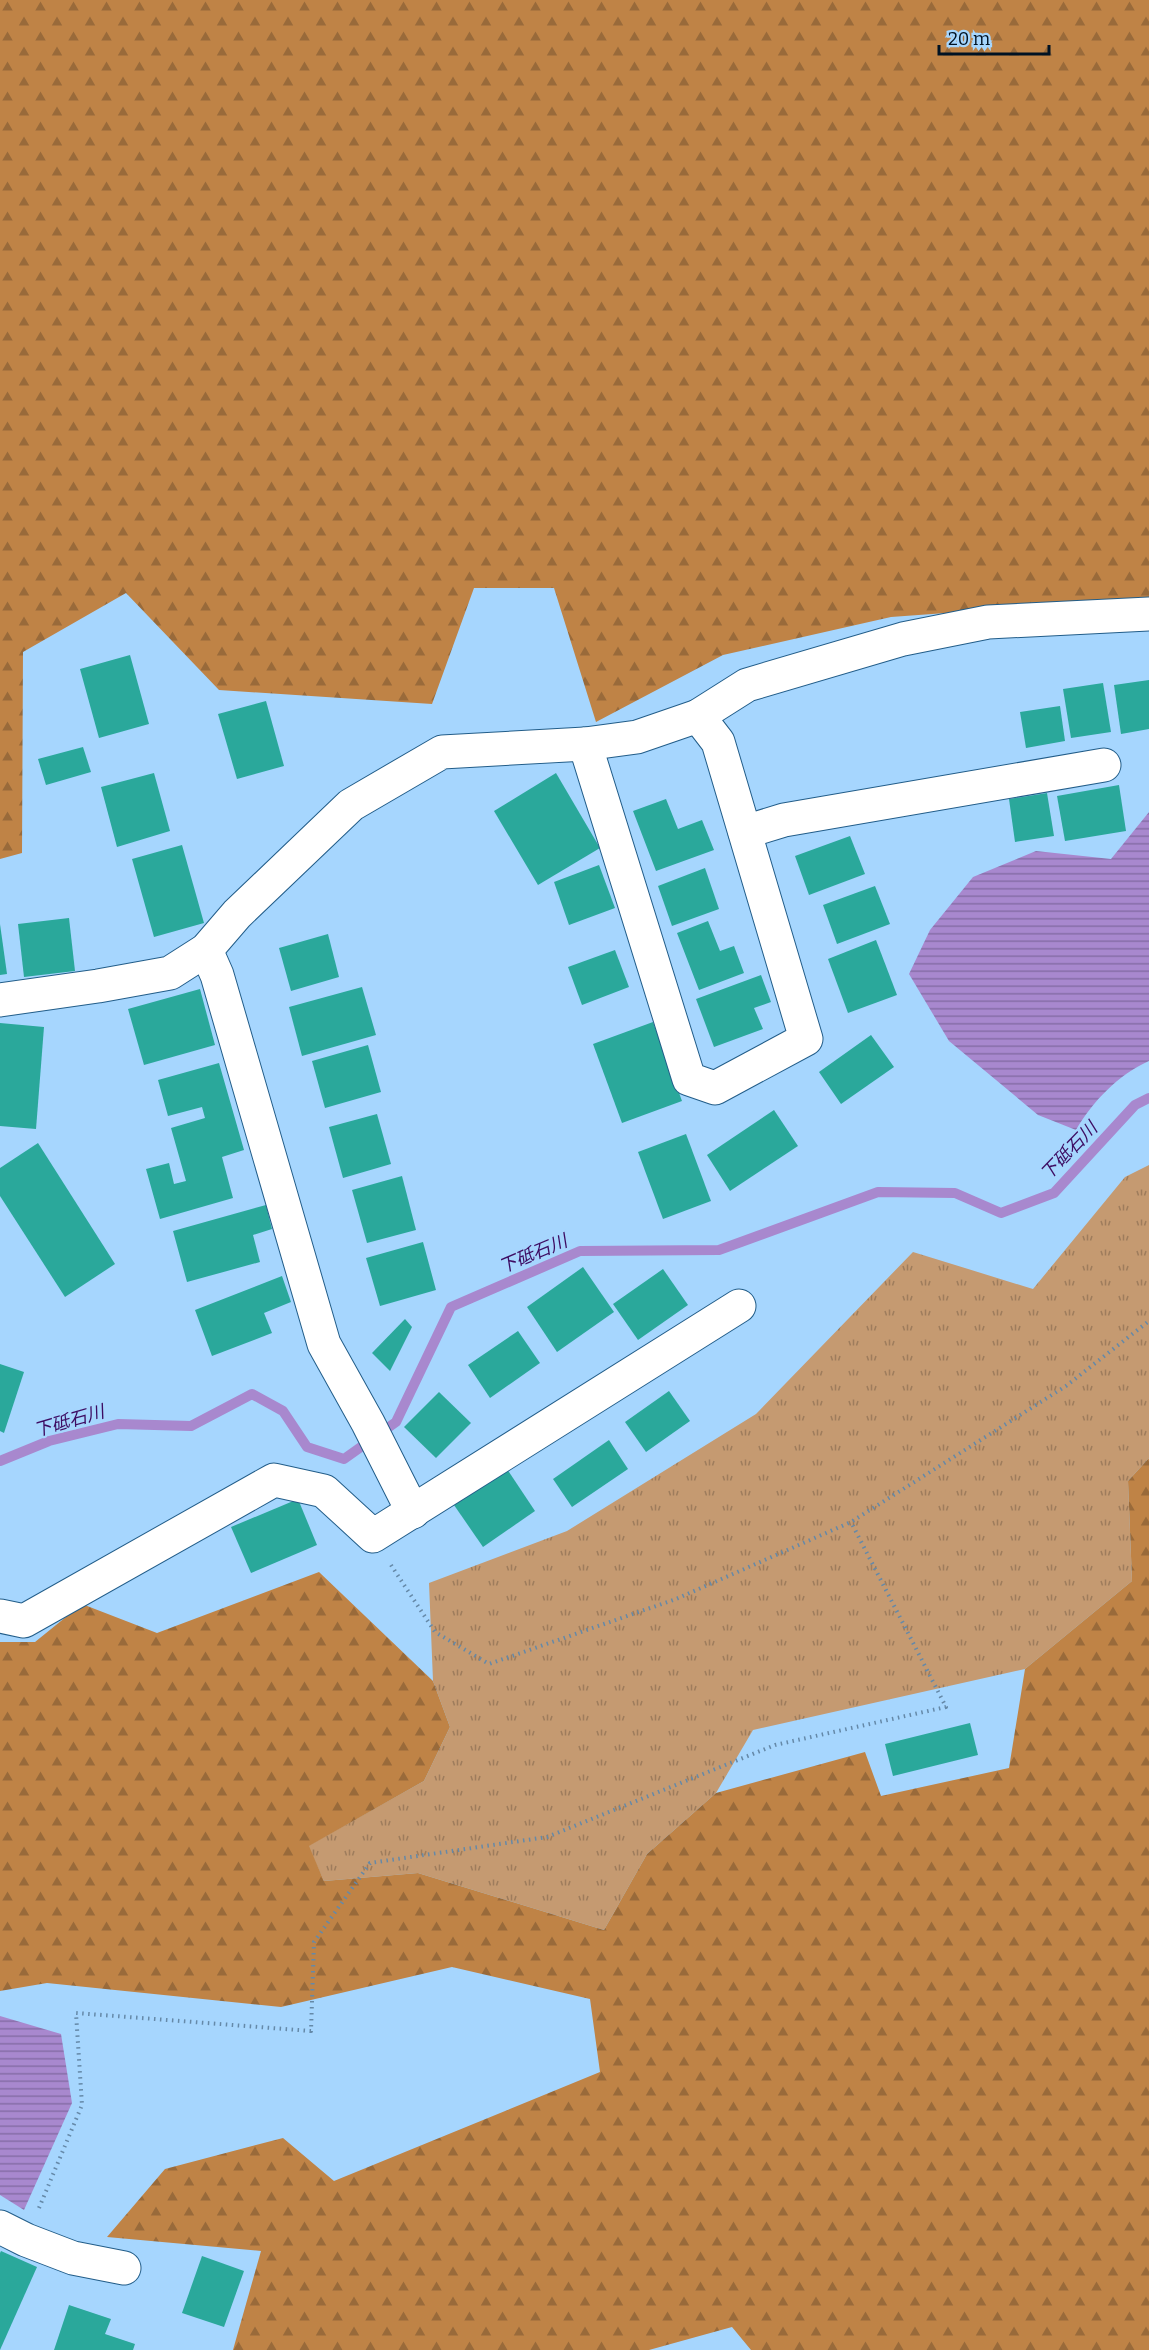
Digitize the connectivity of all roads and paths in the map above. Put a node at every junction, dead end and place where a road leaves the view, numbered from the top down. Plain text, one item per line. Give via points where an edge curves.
1 (1149, 614) edge
2 (698, 716) junction
3 (585, 744) junction
4 (1104, 765) dead end
5 (745, 832) junction
6 (206, 950) junction
7 (0, 999) edge
8 (739, 1306) dead end
9 (1149, 1321) edge
10 (413, 1512) junction
11 (851, 1522) junction
12 (373, 1536) junction
13 (0, 1616) edge
14 (13, 2234) edge
15 (124, 2268) dead end

1 - 2 street via 988,622 903,639 747,685
2 - 3 street via 637,737
2 - 5 street via 718,742
3 - 5 street via 689,1079 715,1088 806,1039
3 - 6 street via 441,752 351,806 237,914
4 - 5 street via 784,820
6 - 7 street via 170,973
6 - 10 street via 217,975 324,1344
8 - 10 street
9 - 11 path via 1066,1386
10 - 12 street
11 - 12 path via 676,1599 489,1664 435,1632
11 - 14 path via 945,1707 775,1745 547,1837 370,1863 314,1942 311,2031 76,2013 82,2105
12 - 13 street via 324,1491 274,1480 24,1621
14 - 15 street via 73,2258

